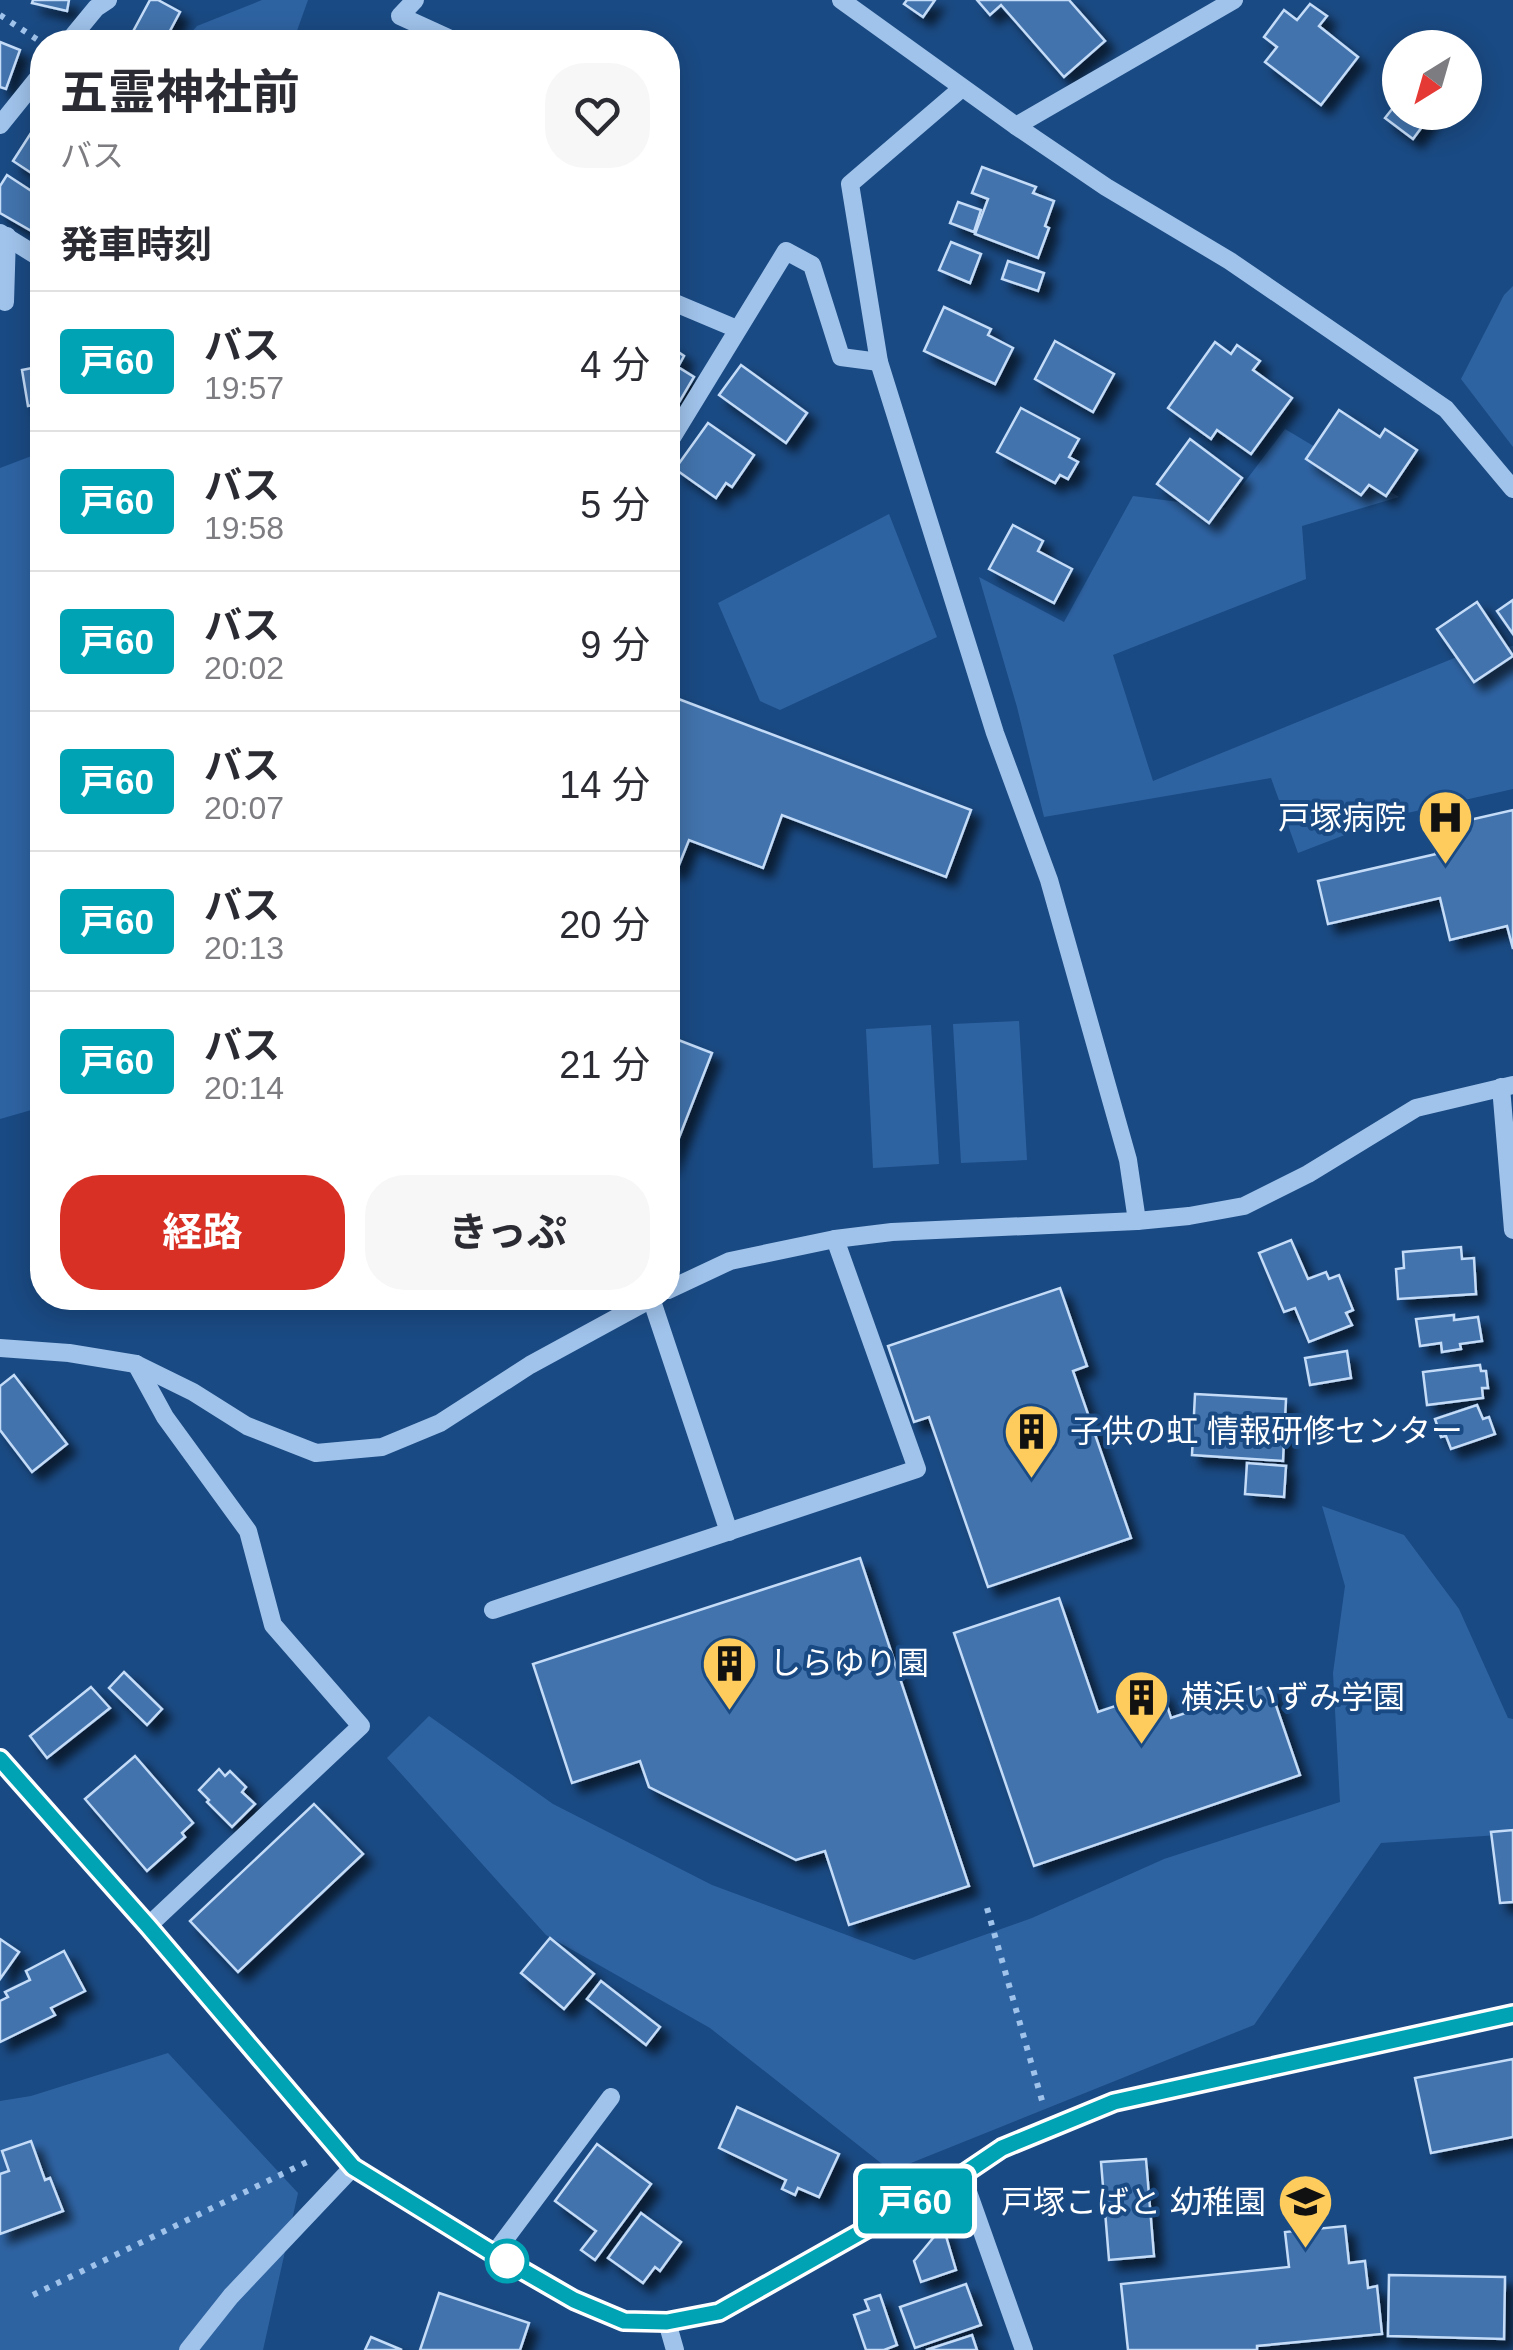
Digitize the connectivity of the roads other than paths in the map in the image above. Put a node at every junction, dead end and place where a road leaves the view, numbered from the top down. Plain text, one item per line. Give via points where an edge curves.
1 (108, 0) edge
2 (415, 0) edge
3 (841, 0) edge
4 (1234, 0) edge
5 (78, 30) edge
6 (431, 30) edge
7 (30, 88) edge
8 (962, 88) junction
9 (0, 126) edge
10 (1016, 126) junction
11 (4, 234) edge
12 (30, 251) edge
13 (5, 302) dead end
14 (680, 305) edge
15 (737, 329) junction
16 (878, 362) junction
17 (680, 424) edge
18 (1513, 489) edge
19 (1507, 1086) edge
20 (1137, 1221) junction
21 (1513, 1230) edge
22 (835, 1239) junction
23 (680, 1284) edge
24 (630, 1310) edge
25 (656, 1310) edge
26 (0, 1348) edge
27 (136, 1364) junction
28 (728, 1532) junction
29 (494, 1610) dead end
30 (0, 1760) edge
31 (148, 1926) junction
32 (1513, 2014) edge
33 (611, 2097) dead end
34 (353, 2167) junction
35 (962, 2175) junction
36 (494, 2254) junction
37 (667, 2322) junction
38 (188, 2350) edge
39 (675, 2350) edge
40 (1024, 2350) edge

1 - 5 street
2 - 6 street via 400,16
3 - 8 street
4 - 10 street
7 - 9 street
8 - 10 street
8 - 16 street via 850,184
10 - 18 street via 1446,409
11 - 12 street
11 - 13 street
14 - 15 street
15 - 16 street via 786,251 812,266 840,357
15 - 17 street
16 - 20 street via 1048,880 1128,1160
19 - 20 street via 1416,1108 1244,1206
19 - 21 street
20 - 22 street
22 - 23 street via 730,1261
22 - 28 street via 918,1469
24 - 27 street via 440,1423 382,1447 316,1452 246,1426
25 - 28 street
26 - 27 street
27 - 31 street via 165,1417 248,1531 273,1625 360,1726
28 - 29 street
30 - 31 street
31 - 34 street
32 - 35 street via 1114,2102 1002,2148
33 - 36 street
34 - 36 street
34 - 38 street
35 - 37 street via 719,2312
35 - 40 street
36 - 37 street via 624,2321
37 - 39 street

